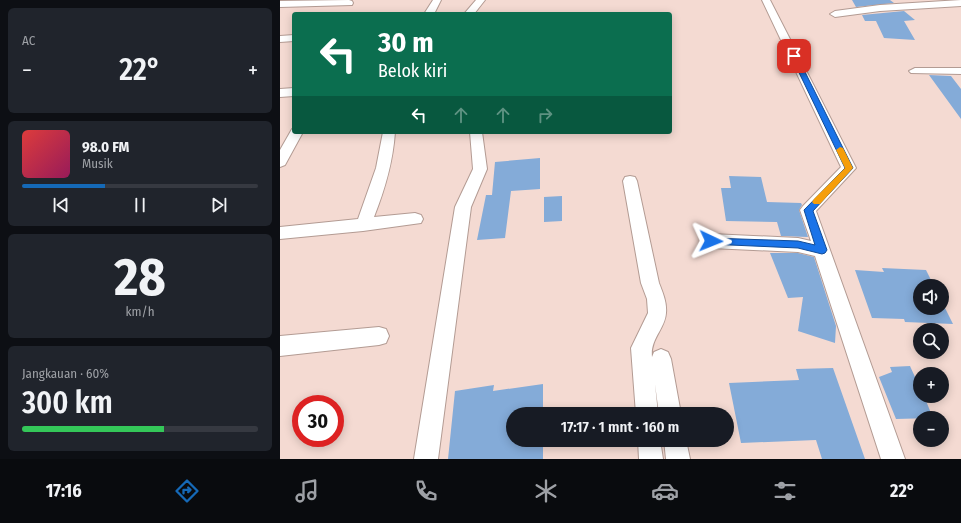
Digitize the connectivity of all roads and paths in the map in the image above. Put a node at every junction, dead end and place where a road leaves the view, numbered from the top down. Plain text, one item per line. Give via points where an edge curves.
1 (438, 0) edge
2 (481, 0) edge
3 (766, 0) edge
4 (350, 1) edge
5 (961, 3) edge
6 (280, 4) edge
7 (342, 12) edge
8 (430, 12) edge
9 (471, 12) edge
10 (835, 14) dead end
11 (292, 38) edge
12 (280, 39) edge
13 (915, 71) dead end
14 (961, 71) edge
15 (292, 92) edge
16 (280, 93) edge
17 (296, 134) edge
18 (388, 134) edge
19 (476, 134) edge
20 (280, 162) edge
21 (630, 181) dead end
22 (416, 219) dead end
23 (363, 225) junction
24 (280, 233) edge
25 (711, 241) dead end
26 (822, 250) junction
27 (379, 336) dead end
28 (280, 346) edge
29 (660, 359) dead end
30 (646, 407) edge
31 (669, 407) edge
32 (650, 447) edge
33 (676, 447) edge
34 (426, 459) edge
35 (651, 459) edge
36 (678, 459) edge
37 (893, 459) edge

1 - 8 street
2 - 9 street
3 - 26 street via 849,168 808,210
4 - 6 street
4 - 7 street
5 - 10 street
11 - 12 street
13 - 14 street
15 - 16 street
17 - 20 street
18 - 23 street via 376,197
19 - 34 street via 480,169 463,207
21 - 30 street via 650,283 656,299 656,314 641,348
22 - 23 street
23 - 24 street
25 - 26 street via 798,245
26 - 37 street
27 - 28 street
29 - 31 street
32 - 35 street
33 - 36 street

